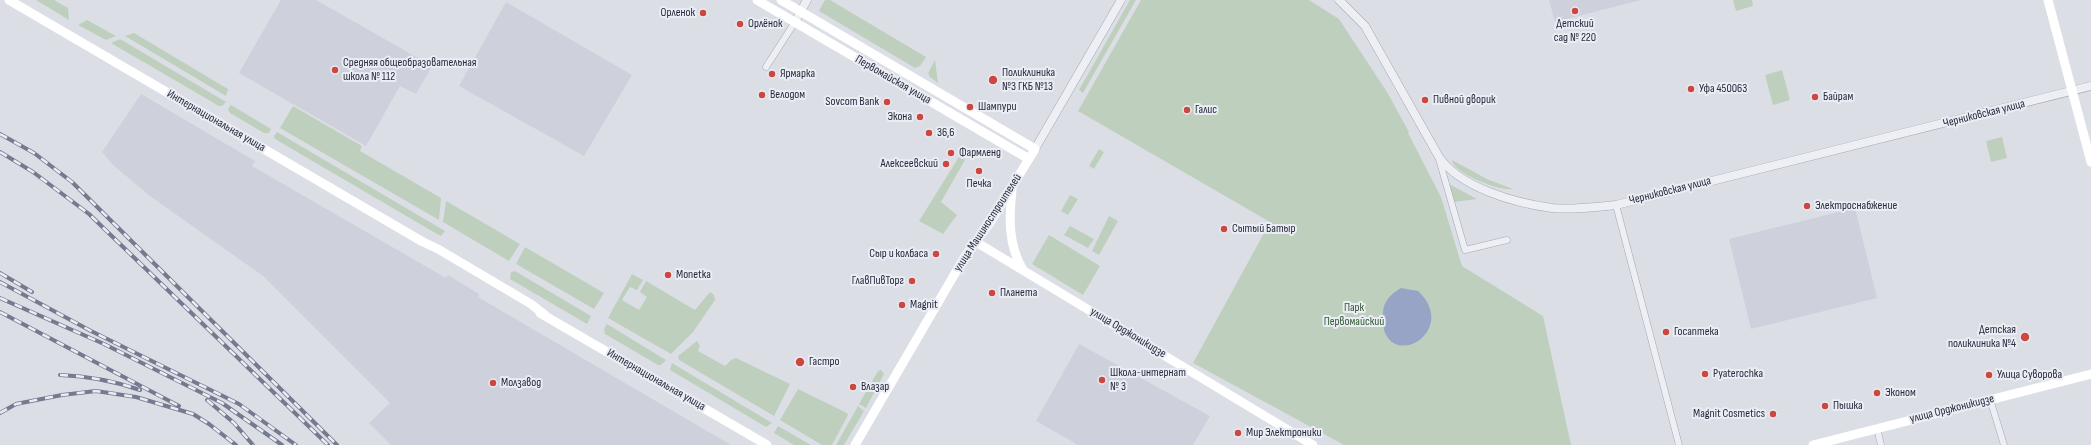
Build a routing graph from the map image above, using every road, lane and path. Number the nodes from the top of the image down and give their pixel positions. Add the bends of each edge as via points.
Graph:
1 (9, 0) edge
2 (757, 0) edge
3 (781, 0) edge
4 (807, 0) edge
5 (1121, 0) edge
6 (1339, 0) edge
7 (2048, 0) edge
8 (801, 12) junction
9 (795, 22) junction
10 (766, 67) dead end
11 (2091, 86) edge
12 (2072, 92) junction
13 (1035, 149) junction
14 (1438, 157) junction
15 (1029, 159) junction
16 (2091, 162) edge
17 (1012, 187) junction
18 (1616, 205) junction
19 (1507, 240) dead end
20 (976, 242) junction
21 (1024, 271) junction
22 (2091, 374) edge
23 (1990, 399) junction
24 (1877, 428) junction
25 (767, 445) edge
26 (855, 445) edge
27 (1313, 445) edge
28 (1679, 445) edge
29 (1813, 445) edge
30 (1881, 445) edge
31 (2004, 445) edge

1 - 25 main road, Интернациональная улица
2 - 9 main road, Первомайская улица
3 - 8 main road, Первомайская улица
4 - 8 street
5 - 13 street, улица Машиностроителей
6 - 14 street, Черниковская улица via 1365,26
7 - 12 main road
8 - 9 street
8 - 13 main road, Первомайская улица
9 - 10 street
9 - 15 main road, Первомайская улица
11 - 12 street, Черниковская улица
12 - 16 main road
12 - 18 street, Черниковская улица
13 - 15 main road, улица Машиностроителей
14 - 18 street, Черниковская улица via 1446,168 1465,181 1527,204 1553,208
14 - 19 street via 1465,250
15 - 17 main road, улица Машиностроителей
17 - 20 main road, улица Машиностроителей
17 - 21 main road via 1010,233 1016,258
18 - 28 street
20 - 21 main road, улица Орджоникидзе
20 - 26 main road, улица Машиностроителей via 964,258
21 - 27 main road, улица Орджоникидзе
22 - 23 main road, улица Орджоникидзе
23 - 24 main road, улица Орджоникидзе
23 - 31 street
24 - 29 main road, улица Орджоникидзе
24 - 30 street

